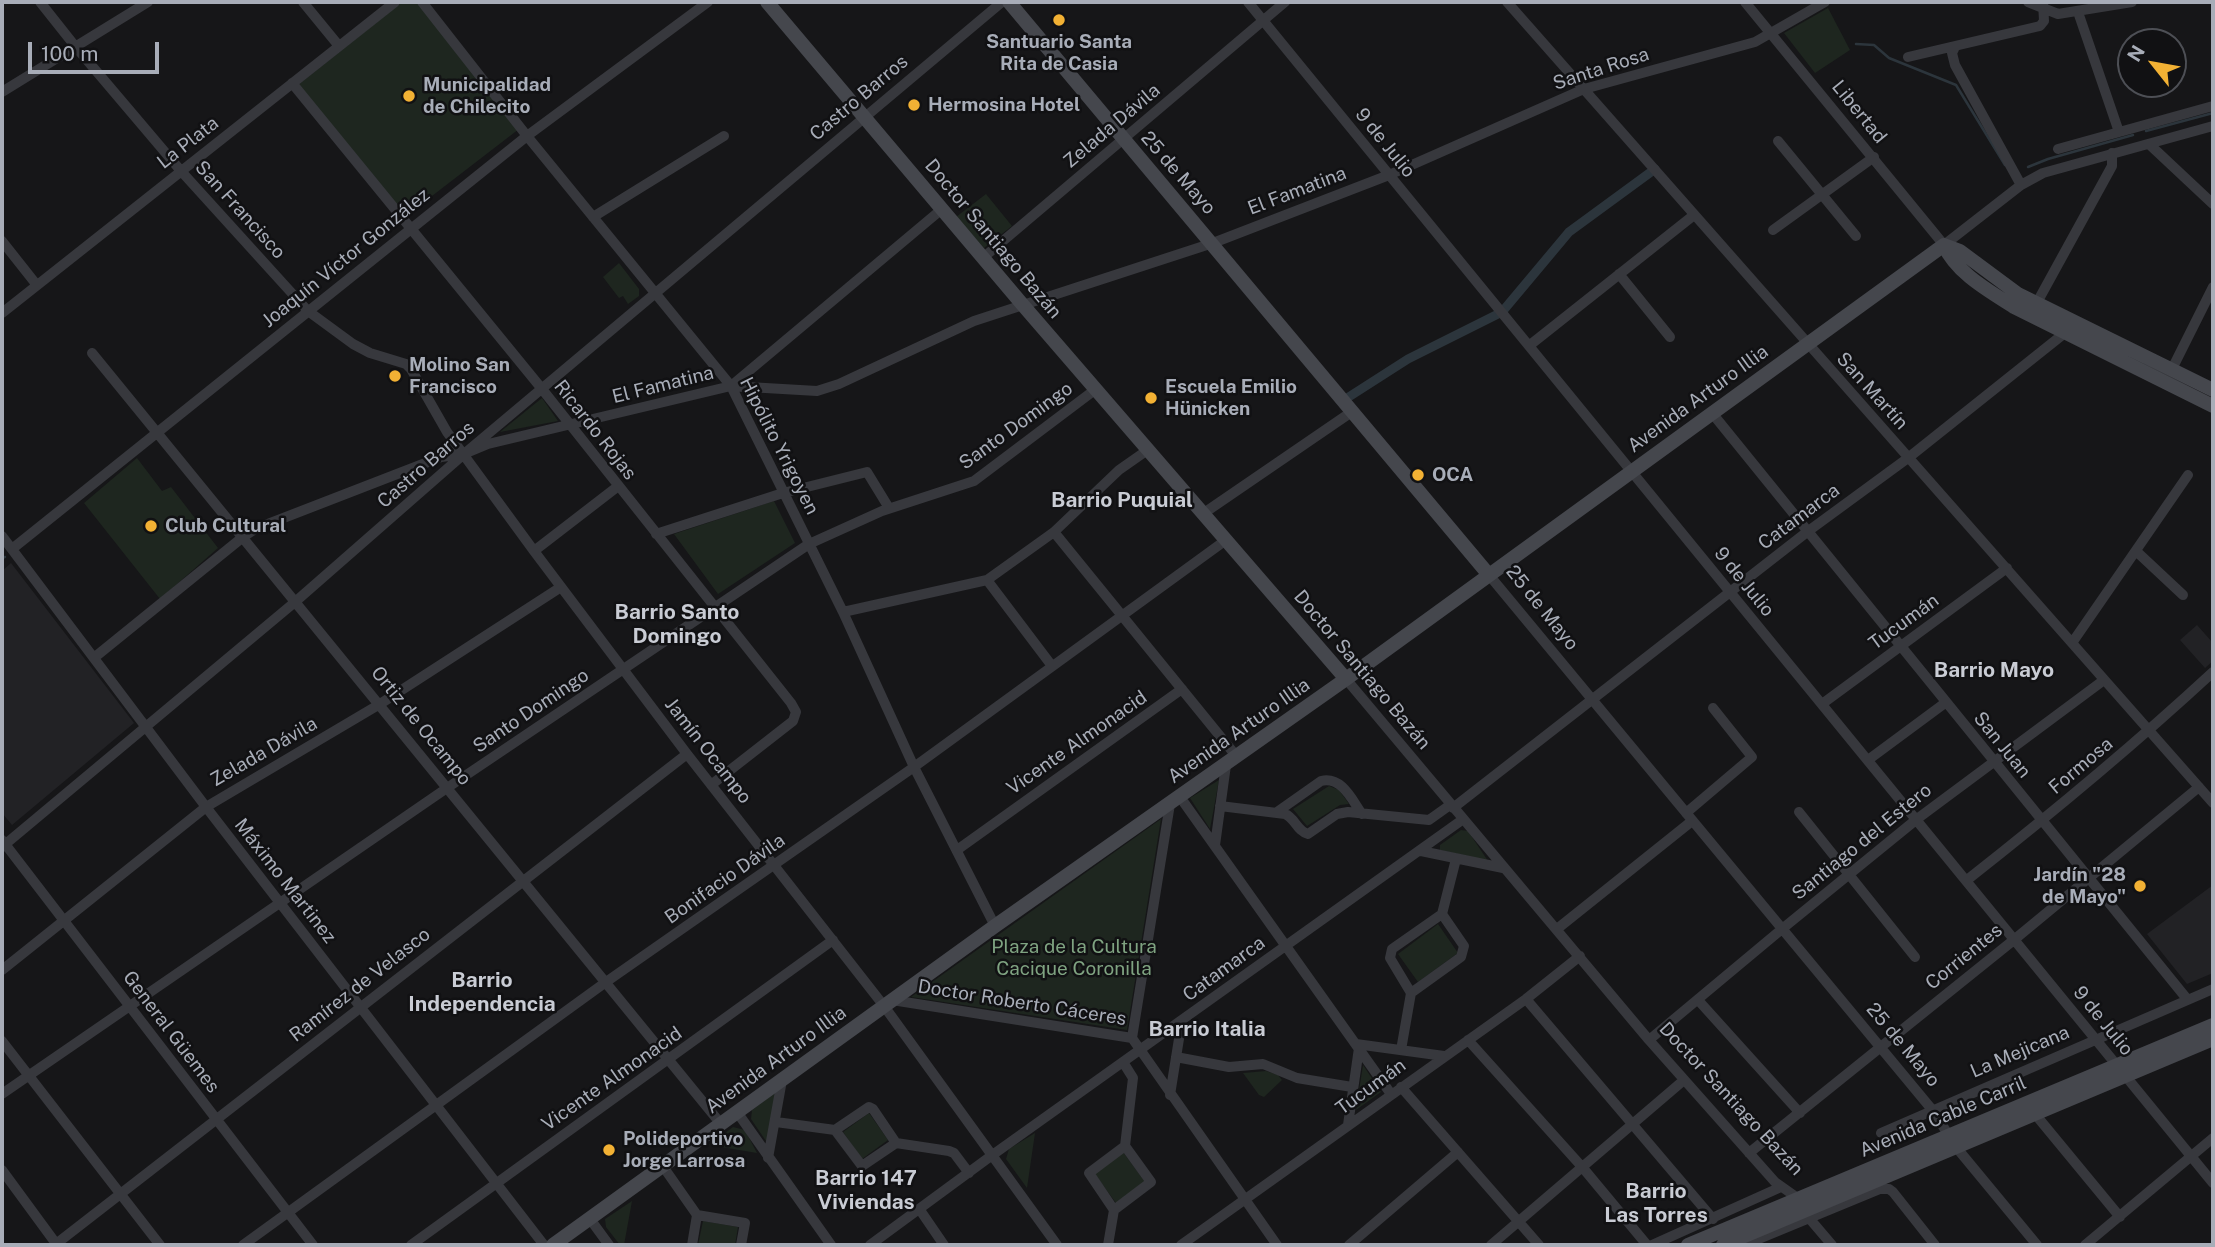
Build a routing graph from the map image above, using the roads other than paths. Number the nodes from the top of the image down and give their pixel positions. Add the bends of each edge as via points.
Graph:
1 (40, 2) edge
2 (148, 2) edge
3 (303, 2) edge
4 (395, 2) edge
5 (422, 2) edge
6 (708, 2) edge
7 (767, 2) edge
8 (1002, 2) edge
9 (1009, 2) edge
10 (1248, 2) edge
11 (1285, 2) edge
12 (1507, 2) edge
13 (1745, 2) edge
14 (1825, 2) edge
15 (2028, 2) edge
16 (2132, 2) edge
17 (2044, 6) edge
18 (2078, 12) junction
19 (1263, 21) junction
20 (1771, 32) junction
21 (75, 46) junction
22 (339, 46) junction
23 (1955, 47) junction
24 (1908, 57) dead end
25 (292, 83) junction
26 (1584, 89) junction
27 (2, 92) edge
28 (2213, 106) edge
29 (863, 117) junction
30 (2213, 126) edge
31 (2136, 128) junction
32 (2119, 132) junction
33 (527, 136) junction
34 (724, 136) dead end
35 (1124, 139) junction
36 (1778, 141) dead end
37 (2145, 144) junction
38 (2057, 149) dead end
39 (2112, 153) junction
40 (1874, 157) junction
41 (181, 171) junction
42 (1389, 175) junction
43 (2021, 185) junction
44 (1822, 194) junction
45 (2213, 204) edge
46 (942, 209) junction
47 (1694, 215) junction
48 (593, 217) junction
49 (410, 229) junction
50 (1773, 230) dead end
51 (1856, 236) dead end
52 (2, 242) edge
53 (1213, 243) junction
54 (1944, 245) junction
55 (984, 257) junction
56 (1619, 274) junction
57 (36, 285) junction
58 (2213, 287) edge
59 (655, 295) junction
60 (1022, 304) junction
61 (2033, 309) junction
62 (308, 311) junction
63 (2, 313) edge
64 (2066, 332) junction
65 (1670, 337) dead end
66 (1807, 344) junction
67 (1530, 345) junction
68 (92, 353) dead end
69 (2172, 369) junction
70 (731, 386) junction
71 (542, 389) junction
72 (1096, 390) junction
73 (2213, 390) edge
74 (2213, 406) edge
75 (1353, 411) junction
76 (1712, 413) junction
77 (570, 425) junction
78 (157, 432) junction
79 (1149, 450) junction
80 (464, 454) junction
81 (1908, 458) junction
82 (1632, 470) junction
83 (2188, 475) dead end
84 (617, 487) junction
85 (783, 493) junction
86 (889, 508) junction
87 (1205, 513) junction
88 (1807, 531) junction
89 (1054, 532) junction
90 (656, 534) junction
91 (2, 536) edge
92 (243, 537) junction
93 (1226, 540) junction
94 (809, 544) junction
95 (12, 549) junction
96 (534, 551) junction
97 (2136, 551) junction
98 (2007, 568) junction
99 (1489, 575) junction
100 (987, 580) junction
101 (561, 587) junction
102 (1729, 592) junction
103 (2183, 594) dead end
104 (295, 602) junction
105 (715, 607) junction
106 (843, 612) junction
107 (1123, 617) junction
108 (2072, 643) junction
109 (1900, 647) junction
110 (95, 657) junction
111 (1052, 666) junction
112 (625, 669) junction
113 (2213, 672) edge
114 (1346, 679) junction
115 (2104, 680) junction
116 (1182, 690) junction
117 (1592, 700) junction
118 (1945, 703) junction
119 (380, 704) junction
120 (1822, 704) junction
121 (1713, 708) dead end
122 (147, 725) junction
123 (2149, 731) junction
124 (687, 754) junction
125 (1868, 760) junction
126 (1232, 761) junction
127 (1993, 761) junction
128 (914, 767) junction
129 (711, 785) junction
130 (2199, 787) junction
131 (447, 788) junction
132 (1175, 800) junction
133 (2213, 803) edge
134 (1220, 806) junction
135 (206, 807) junction
136 (1452, 807) junction
137 (1277, 812) junction
138 (1799, 812) dead end
139 (1362, 814) junction
140 (1689, 817) junction
141 (1917, 819) junction
142 (1462, 820) junction
143 (2041, 822) junction
144 (3, 844) edge
145 (1215, 845) junction
146 (957, 850) junction
147 (1421, 851) junction
148 (1457, 859) junction
149 (776, 865) junction
150 (1503, 868) junction
151 (1849, 874) junction
152 (2088, 877) junction
153 (523, 880) junction
154 (1966, 880) junction
155 (280, 903) junction
156 (1441, 914) junction
157 (63, 920) junction
158 (995, 926) junction
159 (1557, 929) junction
160 (1782, 929) junction
161 (2015, 939) junction
162 (833, 940) junction
163 (1286, 946) junction
164 (1580, 956) junction
165 (1916, 957) dead end
166 (2, 970) edge
167 (606, 982) junction
168 (2213, 989) edge
169 (1411, 993) junction
170 (1526, 999) junction
171 (2187, 999) junction
172 (1698, 1000) junction
173 (888, 1003) junction
174 (130, 1006) junction
175 (361, 1007) junction
176 (1182, 1020) junction
177 (2213, 1025) edge
178 (1132, 1038) junction
179 (1468, 1040) junction
180 (1649, 1040) junction
181 (2095, 1040) junction
182 (2213, 1040) edge
183 (2, 1041) edge
184 (1357, 1046) junction
185 (1880, 1046) junction
186 (1140, 1050) junction
187 (1401, 1050) junction
188 (1444, 1056) junction
189 (1176, 1057) junction
190 (668, 1062) junction
191 (1123, 1062) junction
192 (2120, 1071) junction
193 (29, 1075) junction
194 (782, 1080) junction
195 (1684, 1080) junction
196 (1352, 1087) junction
197 (1401, 1087) junction
198 (2, 1094) edge
199 (1170, 1094) junction
200 (1391, 1094) junction
201 (437, 1105) junction
202 (1932, 1110) junction
203 (737, 1112) junction
204 (1800, 1113) junction
205 (2035, 1114) junction
206 (215, 1119) junction
207 (776, 1122) junction
208 (720, 1124) junction
209 (1348, 1125) junction
210 (1632, 1125) junction
211 (835, 1130) junction
212 (1881, 1133) dead end
213 (2213, 1138) edge
214 (1952, 1142) junction
215 (896, 1143) junction
216 (1125, 1146) junction
217 (1458, 1152) junction
218 (1749, 1153) junction
219 (991, 1156) junction
220 (2190, 1157) junction
221 (768, 1158) junction
222 (662, 1165) junction
223 (1583, 1168) junction
224 (2, 1170) edge
225 (969, 1173) junction
226 (496, 1183) junction
227 (2213, 1183) edge
228 (1782, 1187) junction
229 (120, 1194) junction
230 (1244, 1200) junction
231 (1802, 1206) junction
232 (920, 1210) junction
233 (1114, 1210) junction
234 (288, 1214) junction
235 (697, 1215) junction
236 (2120, 1217) junction
237 (590, 1219) junction
238 (1713, 1219) junction
239 (1519, 1221) junction
240 (57, 1245) edge
241 (160, 1245) edge
242 (243, 1245) edge
243 (313, 1245) edge
244 (411, 1245) edge
245 (544, 1245) edge
246 (553, 1245) edge
247 (609, 1245) edge
248 (692, 1245) edge
249 (741, 1245) edge
250 (831, 1245) edge
251 (870, 1245) edge
252 (944, 1245) edge
253 (1057, 1245) edge
254 (1108, 1245) edge
255 (1181, 1245) edge
256 (1277, 1245) edge
257 (1349, 1245) edge
258 (1491, 1245) edge
259 (1539, 1245) edge
260 (1650, 1245) edge
261 (1688, 1245) edge
262 (1723, 1245) edge
263 (1744, 1245) edge
264 (1832, 1245) edge
265 (1936, 1245) edge
266 (2036, 1245) edge
267 (2085, 1245) edge

1 - 21 street, San Francisco
2 - 21 street
3 - 22 street
4 - 22 street, La Plata
5 - 33 street, Hipólito Yrigoyen
6 - 33 street, Joaquín Víctor González
7 - 29 main road, Doctor Santiago Bazán
8 - 29 street, Castro Barros
9 - 35 main road, 25 de Mayo
10 - 19 street, 9 de Julio
11 - 19 street, Zelada Dávila
12 - 26 street, San Martín
13 - 20 street, Libertad
14 - 20 street, Santa Rosa
15 - 17 street
16 - 18 street
17 - 18 street via 2057,14
17 - 23 street via 2040,26
18 - 32 street
19 - 35 street, Zelada Dávila
19 - 42 street, 9 de Julio
20 - 26 street, Santa Rosa via 1749,44
20 - 40 street, Libertad
21 - 27 street
21 - 41 street, San Francisco
22 - 25 street, La Plata
23 - 24 street
23 - 43 street via 1955,65
25 - 41 street, La Plata
25 - 49 street, Ricardo Rojas
26 - 42 street, Santa Rosa
26 - 47 street, San Martín
28 - 31 street
29 - 46 main road, Doctor Santiago Bazán
29 - 59 street, Castro Barros
30 - 37 street
31 - 32 street
31 - 37 street
32 - 38 street
33 - 48 street, Hipólito Yrigoyen
33 - 49 street, Joaquín Víctor González
34 - 48 street
35 - 53 main road, 25 de Mayo
35 - 55 street, Zelada Dávila
36 - 44 street
37 - 39 street
37 - 45 street
39 - 43 street via 2043,173
39 - 61 street via 2112,166
40 - 44 street
40 - 54 street, Libertad
41 - 57 street, La Plata
41 - 62 street, San Francisco
42 - 53 street, El Famatina
42 - 67 street, 9 de Julio
43 - 54 street
44 - 50 street
44 - 51 street
46 - 55 main road, Doctor Santiago Bazán
46 - 70 street
47 - 56 street
47 - 66 street, San Martín
48 - 59 street, Hipólito Yrigoyen
49 - 62 street, Joaquín Víctor González
49 - 71 street, Ricardo Rojas
52 - 57 street
53 - 60 street, El Famatina
53 - 75 main road, 25 de Mayo
54 - 61 main road via 1950,258 1992,293
54 - 66 main road, Avenida Arturo Illia
55 - 60 main road, Doctor Santiago Bazán
56 - 65 street
56 - 67 street
57 - 63 street, La Plata
58 - 69 street
59 - 70 street, Hipólito Yrigoyen
59 - 71 street, Castro Barros
60 - 70 street, El Famatina via 828,387
60 - 72 main road, Doctor Santiago Bazán
61 - 64 main road
61 - 69 main road
62 - 78 street, Joaquín Víctor González
62 - 80 street, Jamín Ocampo via 352,344 406,363
64 - 74 main road
64 - 81 street, Catamarca
66 - 76 main road, Avenida Arturo Illia
66 - 81 street, San Martín
67 - 82 street, 9 de Julio
68 - 78 street, Ortiz de Ocampo
69 - 73 main road
70 - 77 street, El Famatina
70 - 85 street, Hipólito Yrigoyen
71 - 77 street, Ricardo Rojas
71 - 80 street, Castro Barros
72 - 79 main road, Doctor Santiago Bazán
72 - 86 street, Santo Domingo via 974,481
75 - 87 street
75 - 99 main road, 25 de Mayo
76 - 82 main road, Avenida Arturo Illia
76 - 88 street, San Juan
77 - 80 street, El Famatina
77 - 84 street, Ricardo Rojas
78 - 92 street, Ortiz de Ocampo
78 - 95 street, Joaquín Víctor González
79 - 87 main road, Doctor Santiago Bazán
79 - 89 street via 1119,470
80 - 92 street, El Famatina via 441,457
80 - 96 street, Jamín Ocampo
80 - 104 street, Castro Barros
81 - 88 street, Catamarca
81 - 98 street, San Martín
82 - 99 main road, Avenida Arturo Illia
82 - 102 street, 9 de Julio
83 - 97 street
84 - 90 street, Ricardo Rojas
84 - 96 street
85 - 86 street via 867,472
85 - 90 street
85 - 94 street, Hipólito Yrigoyen
86 - 94 street, Santo Domingo
87 - 93 main road, Doctor Santiago Bazán
88 - 102 street, Catamarca
88 - 109 street, San Juan
89 - 100 street
89 - 107 street
90 - 105 street, Ricardo Rojas
91 - 95 street, Máximo Martinez
92 - 104 street, Ortiz de Ocampo
92 - 110 street, El Famatina
93 - 107 street, Bonifacio Dávila
93 - 114 main road, Doctor Santiago Bazán
94 - 105 street, Santo Domingo
94 - 106 street, Hipólito Yrigoyen
95 - 110 street, Máximo Martinez
96 - 101 street, Jamín Ocampo
97 - 103 street
97 - 108 street
98 - 108 street, San Martín
98 - 109 street, Tucumán
99 - 114 main road, Avenida Arturo Illia
99 - 117 street, 25 de Mayo
100 - 106 street
100 - 111 street
101 - 112 street, Jamín Ocampo
101 - 119 street, Zelada Dávila
102 - 117 street, Catamarca
102 - 120 street, 9 de Julio
104 - 119 street, Ortiz de Ocampo
104 - 122 street, Castro Barros
105 - 112 street, Santo Domingo
105 - 129 street, Ricardo Rojas via 796,712 776,736
106 - 128 street, Hipólito Yrigoyen
107 - 111 street, Bonifacio Dávila
107 - 116 street
108 - 115 street, San Martín
109 - 118 street, San Juan
109 - 120 street, Tucumán
110 - 122 street, Máximo Martinez
111 - 128 street, Bonifacio Dávila
112 - 124 street, Jamín Ocampo
112 - 131 street, Santo Domingo
113 - 123 street, Formosa
114 - 126 main road, Avenida Arturo Illia
114 - 136 street, Doctor Santiago Bazán
115 - 123 street, San Martín
115 - 127 street, Santiago del Estero
116 - 126 street
116 - 146 street, Vicente Almonacid
117 - 136 street, Catamarca
117 - 140 street, 25 de Mayo
118 - 125 street
118 - 127 street, San Juan
119 - 131 street, Ortiz de Ocampo
119 - 135 street, Zelada Dávila
120 - 125 street, 9 de Julio
121 - 140 street via 1752,757
122 - 135 street, Máximo Martinez
122 - 144 street, Castro Barros
123 - 130 street, San Martín
123 - 143 street, Formosa
124 - 129 street, Jamín Ocampo
124 - 153 street, Ramírez de Velasco
125 - 141 street, 9 de Julio
126 - 132 main road, Avenida Arturo Illia
126 - 134 street
127 - 141 street, Santiago del Estero
127 - 143 street, San Juan
128 - 146 street, Hipólito Yrigoyen
128 - 149 street, Bonifacio Dávila
129 - 149 street, Jamín Ocampo
130 - 133 street, San Martín
130 - 152 street, Corrientes
131 - 153 street, Ortiz de Ocampo
131 - 155 street, Santo Domingo
132 - 145 street
132 - 158 main road, Avenida Arturo Illia
132 - 178 street
134 - 137 street
134 - 145 street
135 - 155 street, Máximo Martinez
135 - 157 street, Zelada Dávila
136 - 139 street, Catamarca via 1429,820
136 - 142 street, Doctor Santiago Bazán
137 - 139 street, Catamarca via 1288,815 1308,834 1338,814
137 - 139 street via 1327,780 1342,786
138 - 151 street
140 - 159 street
140 - 160 street, 25 de Mayo
141 - 151 street, Santiago del Estero
141 - 154 street, 9 de Julio
142 - 147 street, Catamarca
142 - 150 street, Doctor Santiago Bazán
143 - 152 street, San Juan
143 - 154 street, Formosa
144 - 157 street, General Güemes
145 - 163 street
146 - 158 street, Hipólito Yrigoyen
147 - 148 street
147 - 163 street, Catamarca
148 - 150 street
148 - 156 street
149 - 162 street, Jamín Ocampo
149 - 167 street, Bonifacio Dávila
150 - 159 street, Doctor Santiago Bazán
151 - 160 street, Santiago del Estero
151 - 165 street
152 - 161 street, Corrientes
152 - 171 street, San Juan
153 - 167 street, Ortiz de Ocampo
153 - 175 street, Ramírez de Velasco
154 - 161 street, 9 de Julio
155 - 174 street, Santo Domingo
155 - 175 street, Máximo Martinez
156 - 169 street via 1392,949 1390,958
156 - 169 street via 1464,950 1461,957
157 - 166 street, Zelada Dávila
157 - 174 street, General Güemes
158 - 173 main road, Avenida Arturo Illia
159 - 164 street, Doctor Santiago Bazán
160 - 172 street, Santiago del Estero
160 - 185 street, 25 de Mayo
161 - 181 street, 9 de Julio
161 - 185 street, Corrientes
162 - 173 street, Jamín Ocampo
162 - 190 street, Vicente Almonacid
163 - 176 street, Catamarca
163 - 184 street
164 - 170 street, Tucumán
164 - 180 street, Doctor Santiago Bazán
167 - 190 street, Ortiz de Ocampo
167 - 201 street, Bonifacio Dávila
168 - 171 street, La Mejicana
169 - 187 street
170 - 179 street, Tucumán
170 - 210 street
171 - 181 street, La Mejicana
172 - 180 street, Santiago del Estero
172 - 204 street
173 - 178 street, Doctor Roberto Cáceres
173 - 194 main road, Avenida Arturo Illia
173 - 219 street, Jamín Ocampo
174 - 193 street, Santo Domingo
174 - 206 street, General Güemes
175 - 201 street, Máximo Martinez
175 - 206 street, Ramírez de Velasco
176 - 186 street, Catamarca
176 - 189 street
177 - 192 main road, Avenida Cable Carril
178 - 186 street, Doctor Roberto Cáceres
179 - 188 street, Tucumán
179 - 223 street
180 - 195 street, Doctor Santiago Bazán
181 - 192 street, 9 de Julio
181 - 202 street, La Mejicana
182 - 192 main road, Avenida Cable Carril
183 - 193 street
184 - 187 street
184 - 196 street
184 - 200 street
185 - 202 street, 25 de Mayo
185 - 204 street, Corrientes
186 - 191 street, Catamarca
186 - 199 street, Doctor Roberto Cáceres
187 - 188 street
188 - 197 street, Tucumán
189 - 196 street via 1229,1067 1263,1064 1297,1078
189 - 199 street
190 - 208 street, Ortiz de Ocampo
190 - 226 street, Vicente Almonacid
191 - 216 street via 1133,1078
191 - 219 street, Catamarca
192 - 205 main road, Avenida Cable Carril
192 - 214 main road, Avenida Cable Carril
192 - 220 street, 9 de Julio
193 - 198 street, Santo Domingo
193 - 229 street
194 - 203 main road, Avenida Arturo Illia
194 - 207 street
195 - 210 street
195 - 218 street, Doctor Santiago Bazán
196 - 209 street
197 - 200 street, Tucumán
197 - 217 street
199 - 230 street, Doctor Roberto Cáceres
200 - 209 street, Tucumán
201 - 226 street, Máximo Martinez
201 - 234 street, Bonifacio Dávila
202 - 212 street, La Mejicana
202 - 214 street, 25 de Mayo
203 - 208 main road, Avenida Arturo Illia
203 - 221 street
204 - 218 street, Corrientes
205 - 214 main road, Avenida Cable Carril
205 - 236 street
206 - 229 street, Ramírez de Velasco
206 - 234 street, General Güemes
207 - 211 street
207 - 221 street
208 - 222 main road, Avenida Arturo Illia
209 - 230 street, Tucumán
210 - 223 street
210 - 238 street
211 - 215 street via 862,1166
211 - 215 street via 869,1107
213 - 220 street
214 - 231 main road, Avenida Cable Carril
214 - 266 street, 25 de Mayo
215 - 225 street via 949,1151
216 - 233 street via 1150,1182
216 - 233 street via 1089,1173
217 - 239 street
217 - 257 street
218 - 228 street, Doctor Santiago Bazán
219 - 225 street, Catamarca
219 - 253 street, Jamín Ocampo
220 - 227 street, 9 de Julio
220 - 236 street
221 - 250 street
222 - 235 street
222 - 237 main road, Avenida Arturo Illia
223 - 239 street
223 - 260 street
224 - 240 street
225 - 232 street, Catamarca
226 - 244 street, Vicente Almonacid
226 - 245 street, Máximo Martinez
228 - 231 street, Doctor Santiago Bazán
228 - 238 street
229 - 240 street, Ramírez de Velasco
229 - 241 street
230 - 255 street, Tucumán
230 - 256 street, Doctor Roberto Cáceres
231 - 261 main road, Avenida Cable Carril
231 - 262 main road, Avenida Cable Carril
231 - 263 street
231 - 264 street, Doctor Santiago Bazán
231 - 265 street via 1889,1189
232 - 251 street, Catamarca
232 - 252 street
233 - 254 street
234 - 242 street, Bonifacio Dávila
234 - 243 street, General Güemes
235 - 248 street
235 - 249 street via 745,1223
236 - 267 street
237 - 246 main road, Avenida Arturo Illia
237 - 247 street
238 - 260 street
239 - 258 street
239 - 259 street

